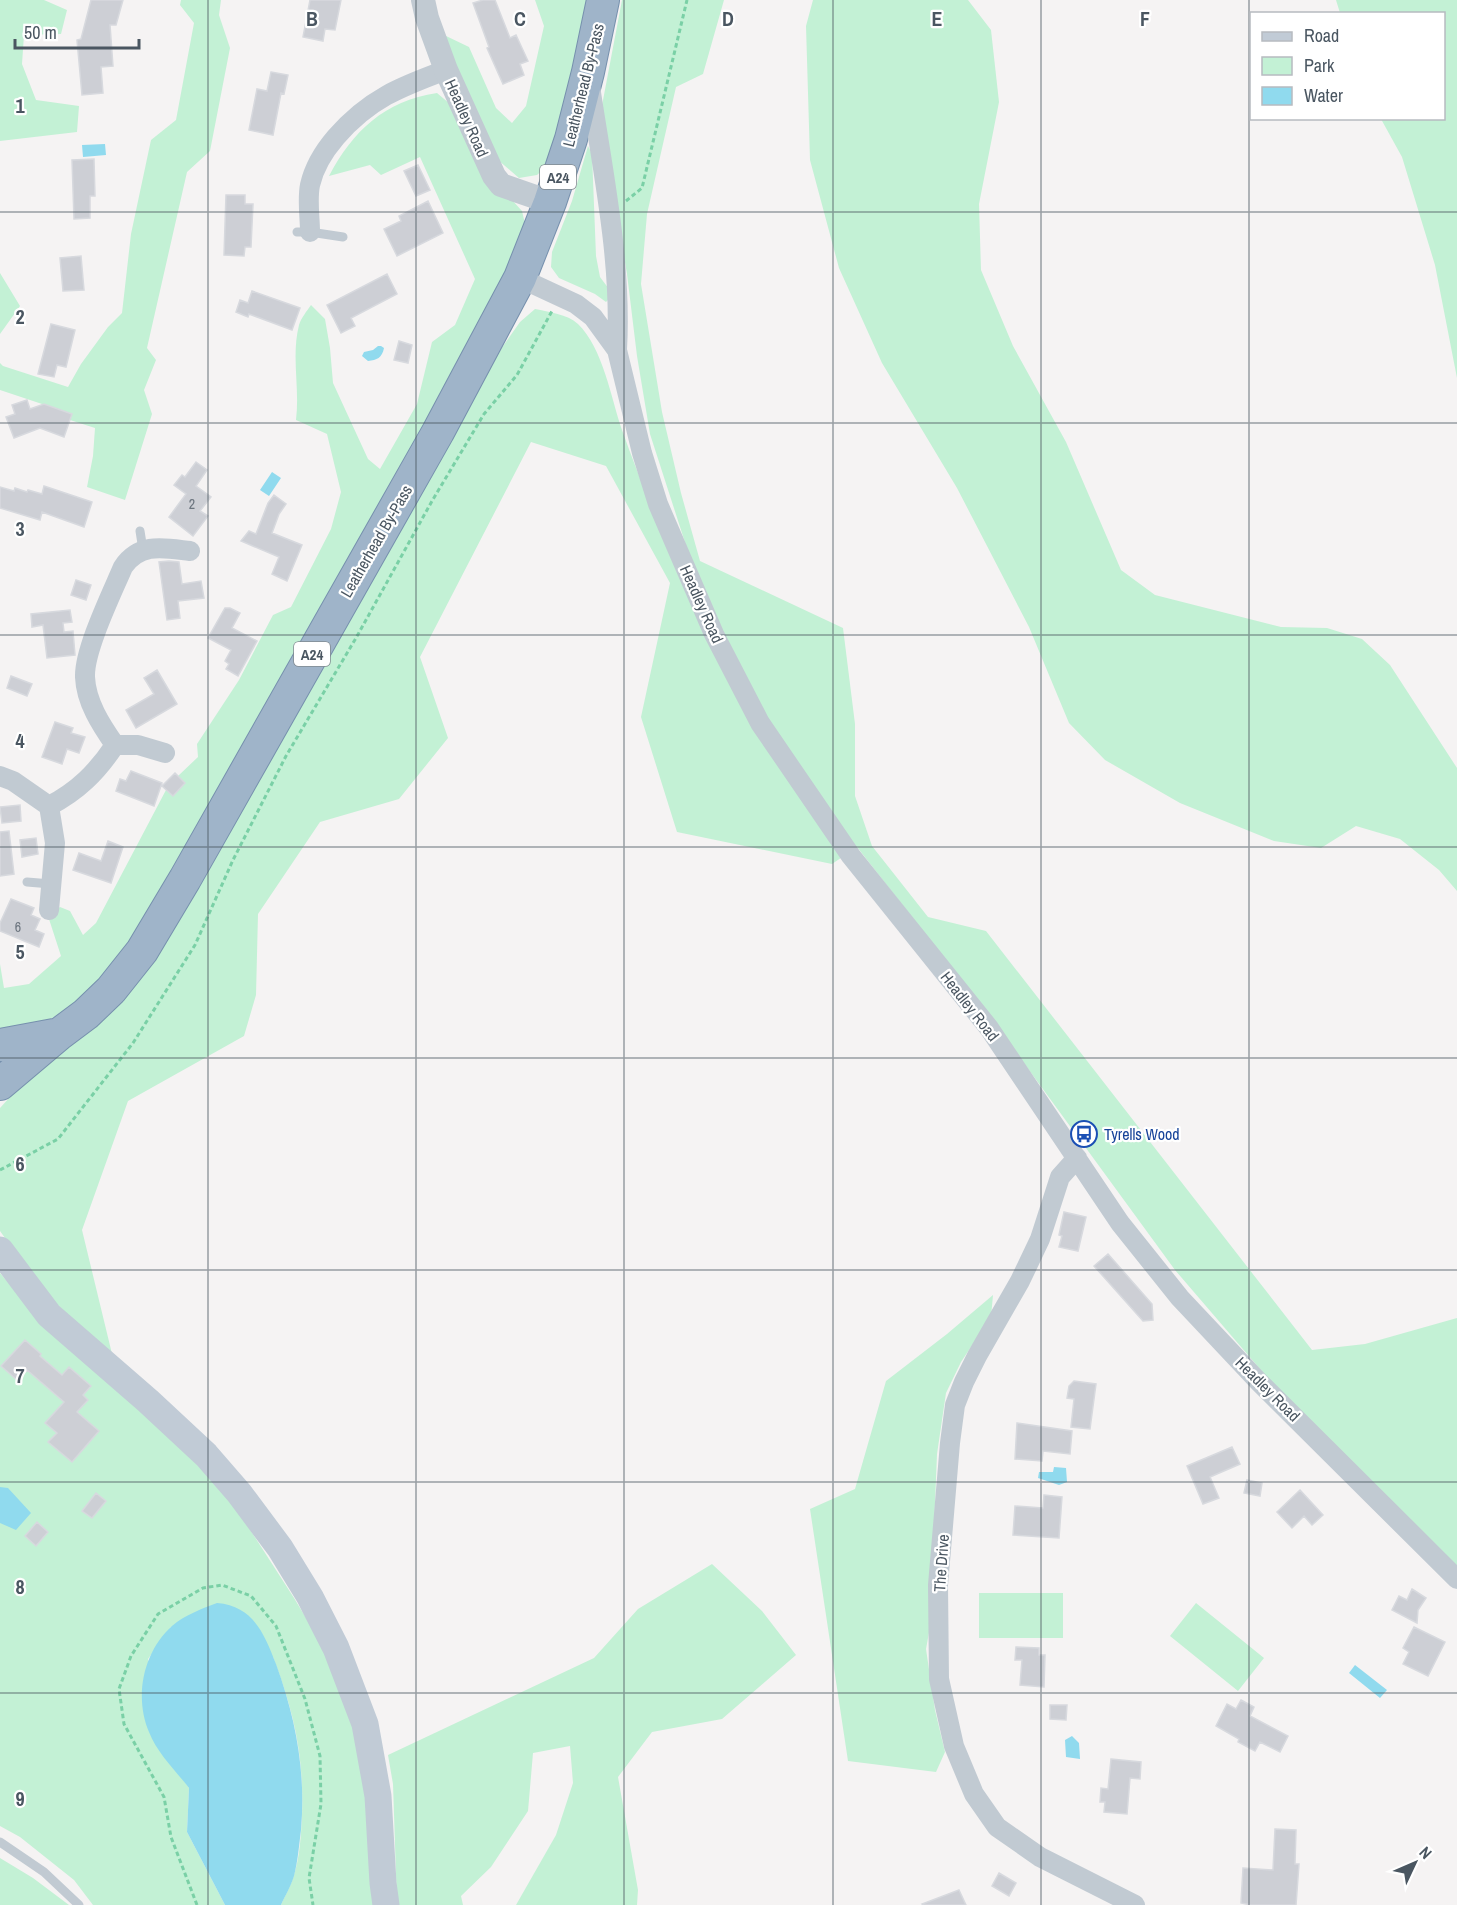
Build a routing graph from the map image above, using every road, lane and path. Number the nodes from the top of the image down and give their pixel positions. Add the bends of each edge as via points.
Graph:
1 (423, 0) edge
2 (603, 0) edge
3 (687, 0) edge
4 (446, 70) junction
5 (588, 72) junction
6 (550, 202) junction
7 (610, 214) junction
8 (303, 232) joint
9 (344, 237) dead end
10 (520, 278) junction
11 (561, 296) junction
12 (617, 350) junction
13 (190, 551) dead end
14 (115, 745) junction
15 (165, 753) dead end
16 (0, 776) edge
17 (49, 806) junction
18 (27, 882) dead end
19 (51, 884) junction
20 (49, 910) dead end
21 (58, 1035) junction
22 (0, 1045) edge
23 (0, 1084) edge
24 (1077, 1158) junction
25 (0, 1170) edge
26 (0, 1250) edge
27 (1457, 1579) edge
28 (0, 1842) edge
29 (79, 1905) edge
30 (197, 1905) edge
31 (313, 1905) edge
32 (386, 1905) edge
33 (1135, 1905) edge

1 - 4 street, Headley Road
2 - 5 highway, Leatherhead By-Pass / A24
3 - 7 path via 642,188
4 - 6 street, Headley Road via 494,176 501,184
4 - 8 street via 380,98 351,120 314,170
5 - 6 highway, Leatherhead By-Pass / A24
5 - 7 street, Headley Road
6 - 10 highway, Leatherhead By-Pass / A24
7 - 12 street, Headley Road via 619,321
8 - 9 lane
10 - 11 street, Headley Road
10 - 21 highway, Leatherhead By-Pass / A24 via 438,432 142,951 111,990
11 - 12 street, Headley Road via 593,317
11 - 25 path via 517,375 484,414 432,501 286,756 195,945 133,1043 58,1138
12 - 24 street, Headley Road via 658,504 714,634 760,723 850,856 989,1028
13 - 14 street via 141,540 123,567 96,631 85,678 100,722
14 - 15 street via 138,745
14 - 17 street via 86,782
16 - 17 street
17 - 19 street via 55,843
18 - 19 lane
19 - 20 street
21 - 22 highway, Leatherhead By-Pass / A24
21 - 23 highway, Leatherhead By-Pass / A24
24 - 27 street, Headley Road via 1120,1223 1180,1298
24 - 33 street, The Drive via 1060,1177 1040,1239 977,1356 956,1405 938,1585 939,1678 954,1746 974,1794 997,1827 1040,1857
26 - 32 main road via 49,1315 206,1455 280,1548 310,1597 336,1648 365,1724 378,1796
28 - 29 lane via 44,1872
30 - 31 path via 171,1837 164,1797 124,1724 119,1689 131,1656 158,1614 204,1588 222,1585 251,1596 276,1626 305,1699 320,1756 321,1804 309,1878

